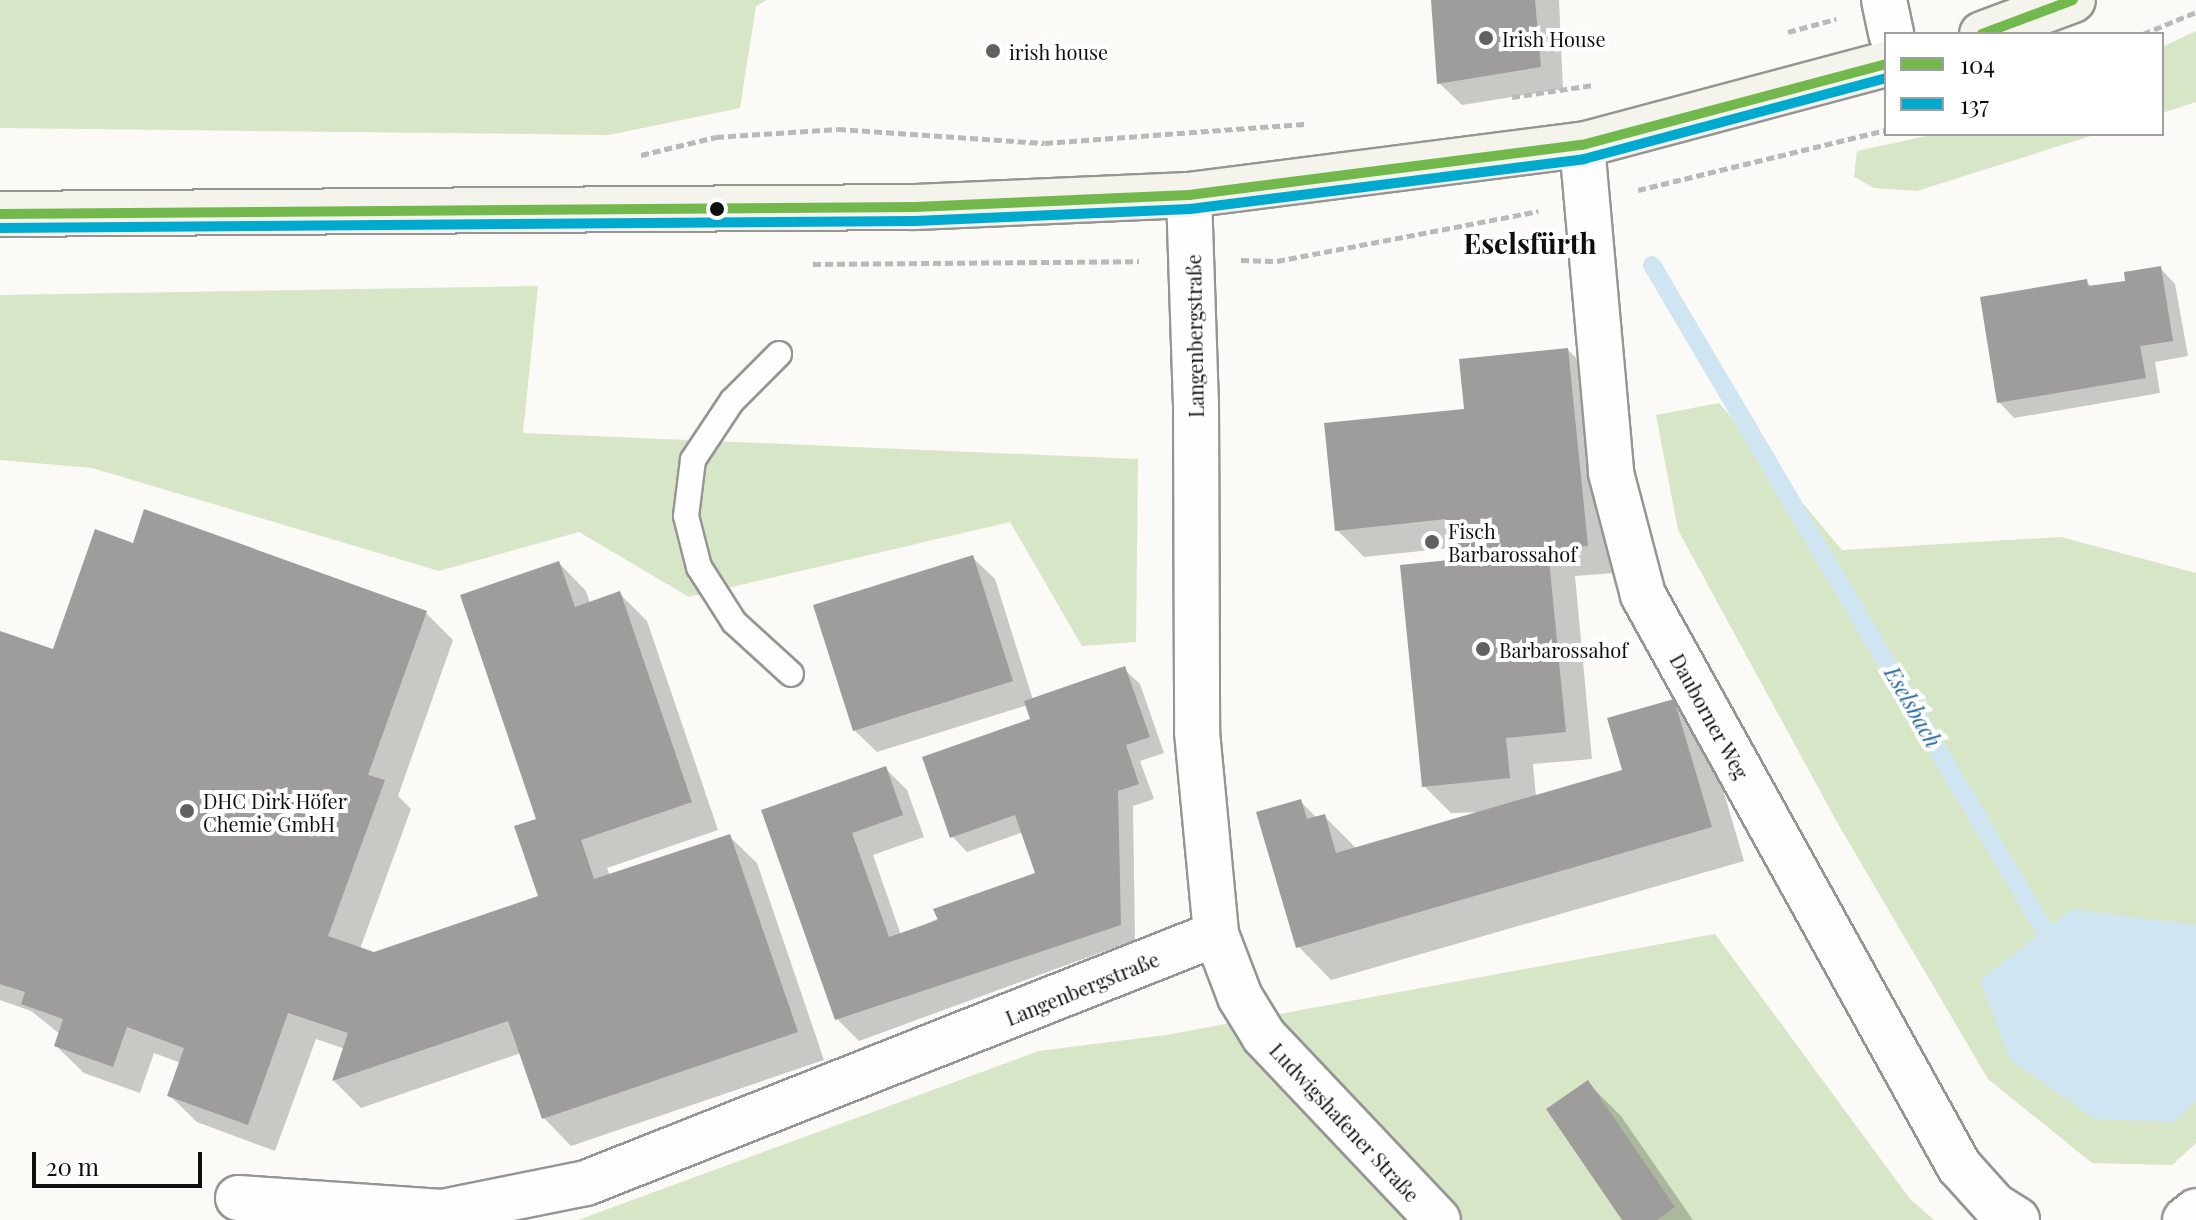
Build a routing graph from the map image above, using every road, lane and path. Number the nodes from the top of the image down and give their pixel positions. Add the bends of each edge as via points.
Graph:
1 (2073, 0) edge
2 (2196, 12) edge
3 (1886, 13) edge
4 (1987, 32) edge
5 (2148, 32) edge
6 (1780, 34) dead end
7 (1884, 65) edge
8 (1603, 83) dead end
9 (1497, 100) dead end
10 (1315, 123) dead end
11 (1582, 145) junction
12 (626, 156) dead end
13 (1189, 195) junction
14 (0, 214) edge
15 (779, 354) dead end
16 (791, 674) dead end
17 (1216, 934) junction
18 (238, 1198) dead end
19 (2196, 1211) edge
20 (1438, 1220) edge
21 (2017, 1220) edge
22 (2185, 1220) edge

1 - 4 main road
2 - 5 path
3 - 6 path
7 - 11 main road
8 - 9 path
10 - 12 path via 1045,143 838,129 716,137
11 - 13 main road
11 - 21 street, Dauborner Weg via 1611,473 1643,595 1959,1166 1995,1206
13 - 14 main road via 947,207
13 - 17 street, Langenbergstraße via 1196,387 1197,732
15 - 16 lane via 732,401 693,460 686,516 699,567 734,622
17 - 18 street, Langenbergstraße via 586,1183 442,1212
17 - 20 street, Ludwigshafener Straße via 1240,997 1264,1036
19 - 22 street

